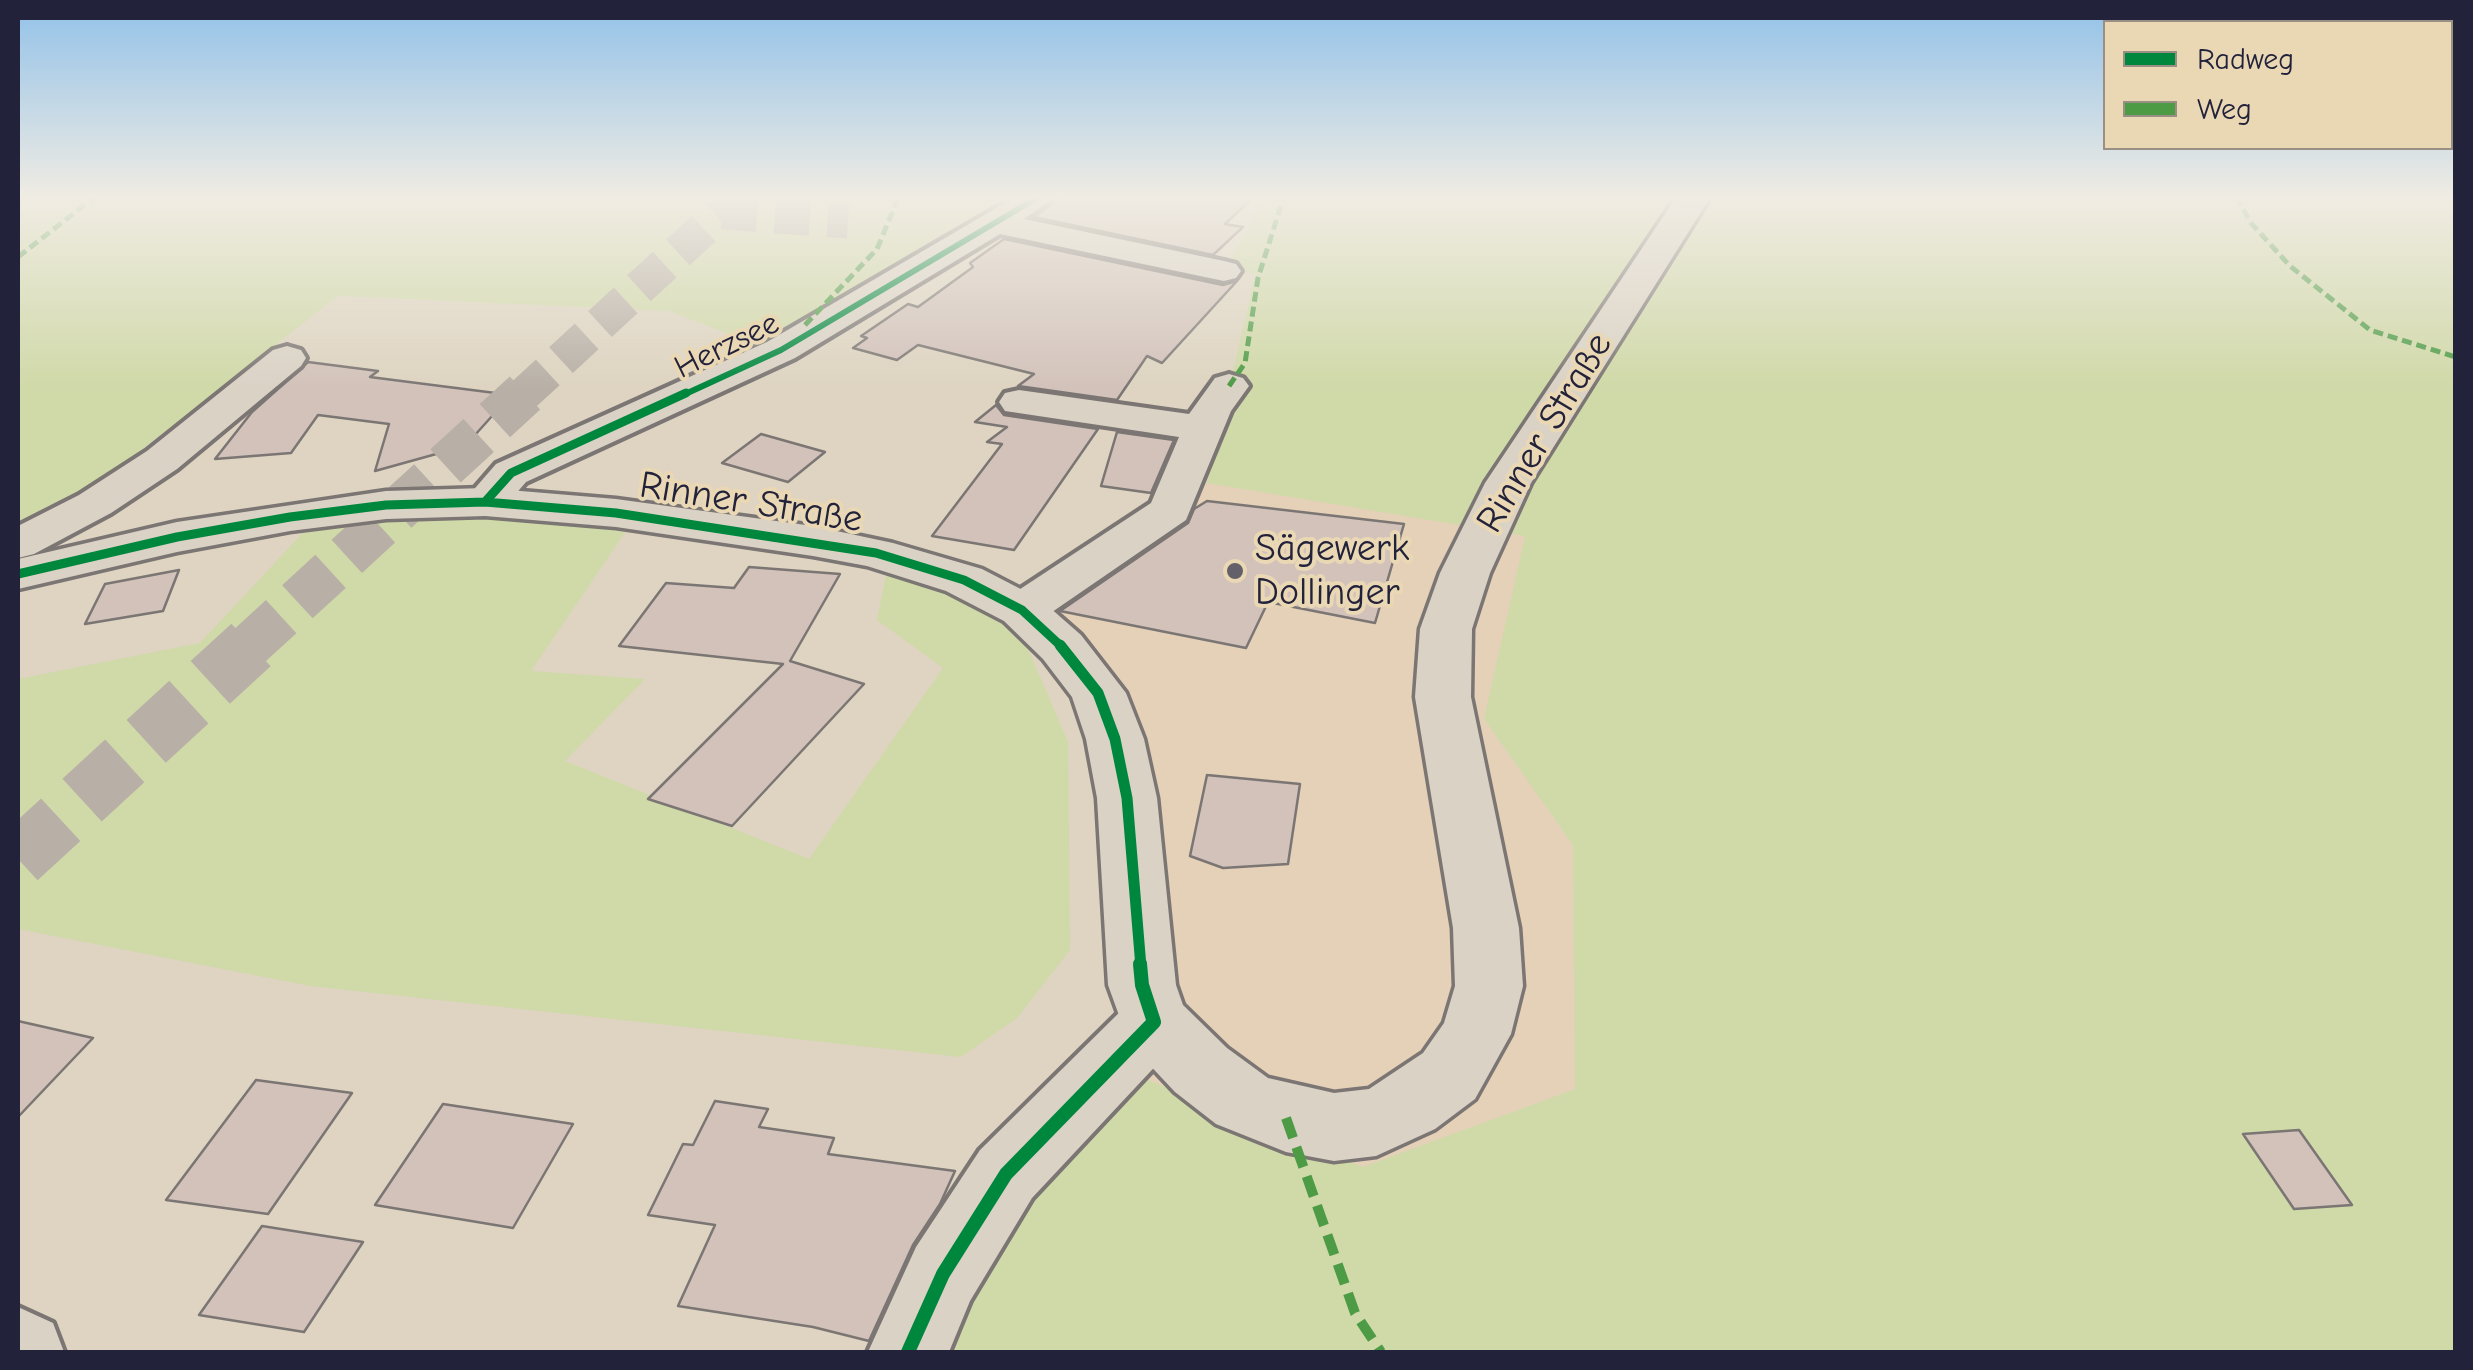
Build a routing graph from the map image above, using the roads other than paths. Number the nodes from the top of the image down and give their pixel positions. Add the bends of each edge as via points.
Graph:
1 (932, 260) edge
2 (1171, 260) edge
3 (1653, 260) edge
4 (1224, 271) dead end
5 (287, 358) dead end
6 (1229, 386) dead end
7 (1019, 402) dead end
8 (1203, 428) junction
9 (485, 502) junction
10 (18, 544) edge
11 (18, 574) edge
12 (1022, 610) junction
13 (1154, 1022) junction
14 (18, 1348) edge
15 (24, 1352) edge
16 (908, 1352) edge

1 - 9 street, Herzsee via 782,350 511,473
2 - 4 street
3 - 13 main road, Rinner Straße via 1508,483 1446,629 1443,697 1486,928 1489,986 1476,1034 1450,1076 1376,1122 1318,1124 1242,1100
5 - 10 street via 162,460
6 - 8 street
7 - 8 street
8 - 12 street via 1170,510
9 - 11 main road, Rinner Straße via 290,516
9 - 12 main road, Rinner Straße via 616,513 876,553 964,580
12 - 13 main road, Rinner Straße via 1098,694 1115,738 1127,798 1142,986
13 - 16 street via 1006,1174 943,1274
14 - 15 street

